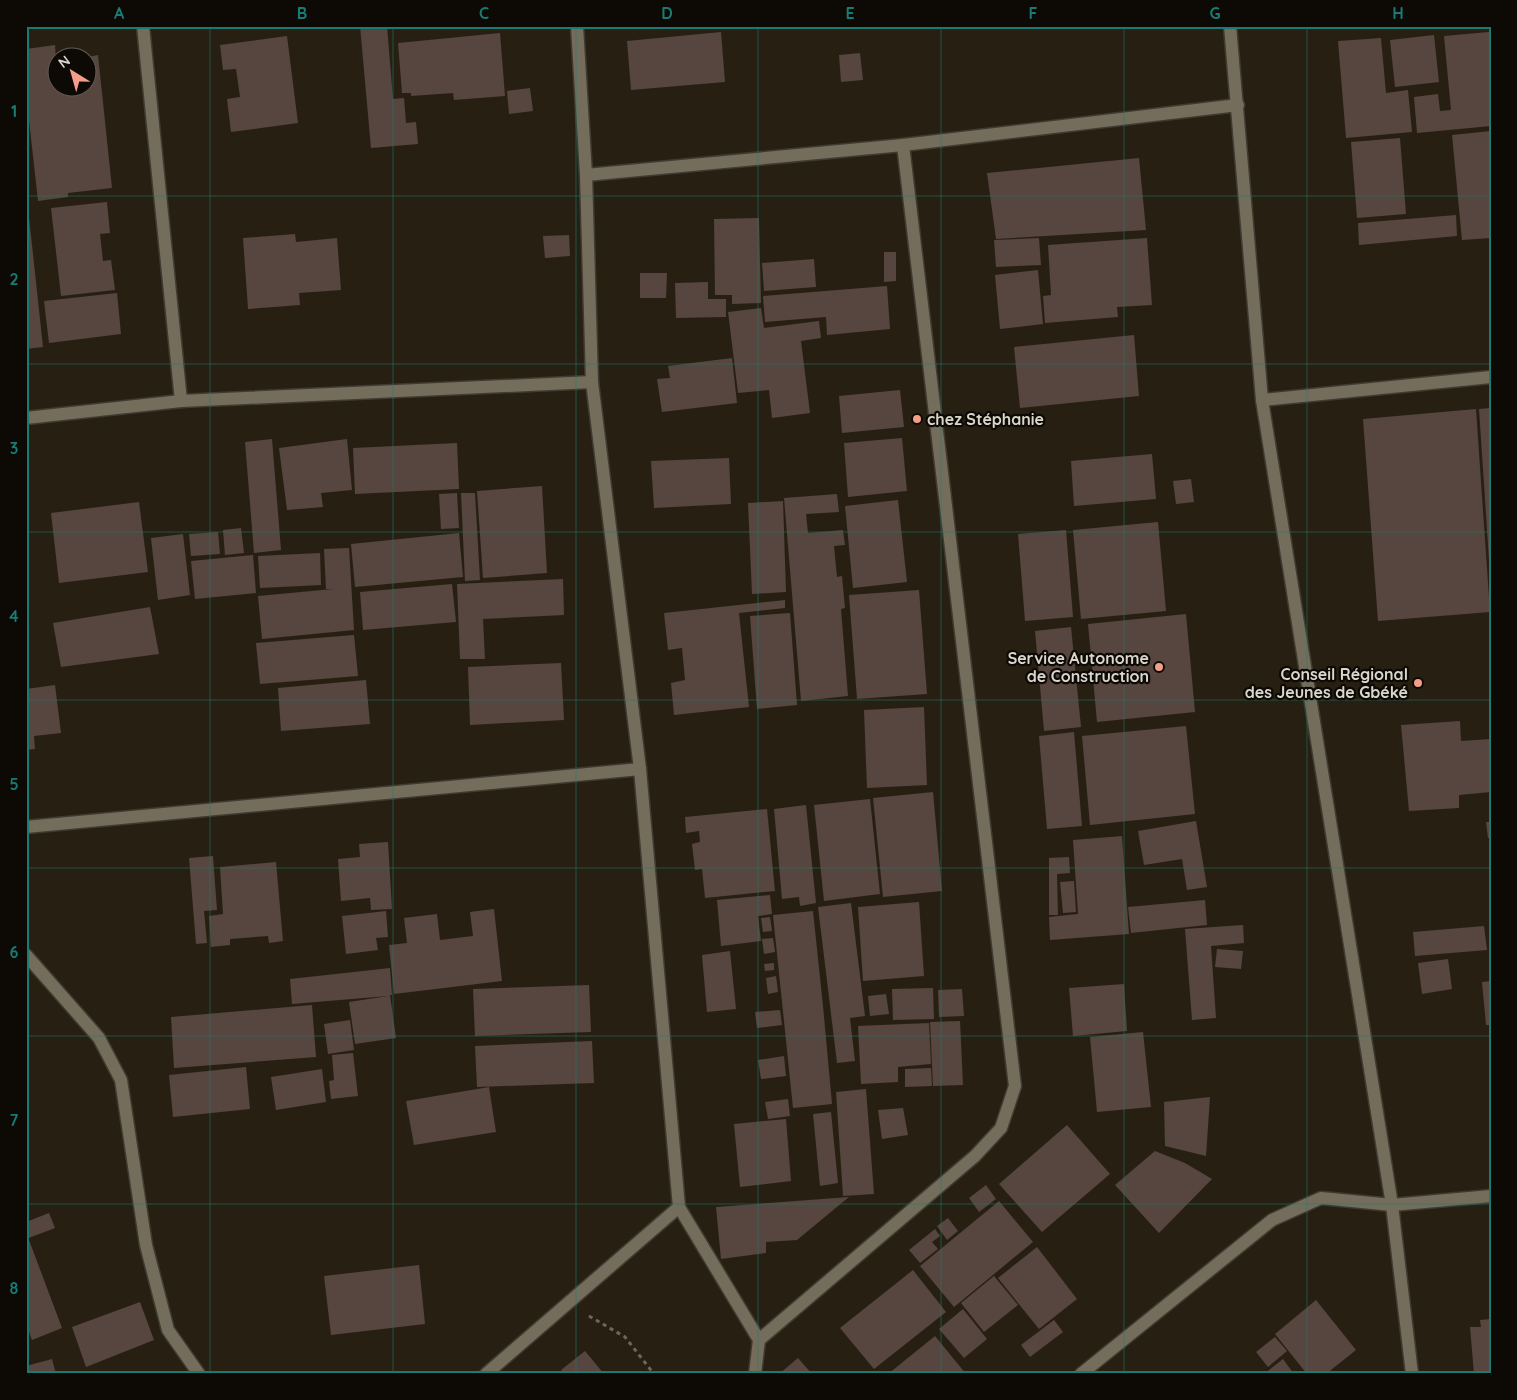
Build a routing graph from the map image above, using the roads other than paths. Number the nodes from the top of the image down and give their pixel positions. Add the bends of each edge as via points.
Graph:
1 (143, 26) edge
2 (577, 26) edge
3 (1230, 26) edge
4 (1238, 106) junction
5 (903, 145) junction
6 (586, 175) junction
7 (1491, 377) edge
8 (592, 382) junction
9 (1262, 400) junction
10 (181, 401) junction
11 (26, 418) edge
12 (640, 769) junction
13 (26, 827) edge
14 (26, 956) edge
15 (1491, 1196) edge
16 (1392, 1205) junction
17 (680, 1207) junction
18 (759, 1340) junction
19 (199, 1374) edge
20 (486, 1374) edge
21 (755, 1374) edge
22 (1081, 1374) edge
23 (1412, 1374) edge

1 - 10 street
2 - 6 street
3 - 4 street
4 - 5 street
4 - 9 street
5 - 6 street
5 - 18 street via 1015,1086 1001,1128 975,1156
6 - 8 street
7 - 9 street
8 - 10 street
8 - 12 street
9 - 16 street
10 - 11 street
12 - 13 street
12 - 17 street
14 - 19 street via 100,1038 120,1080 146,1245 168,1330
15 - 16 street
16 - 22 street via 1321,1198 1272,1220
16 - 23 street
17 - 18 street
17 - 20 street
18 - 21 street

